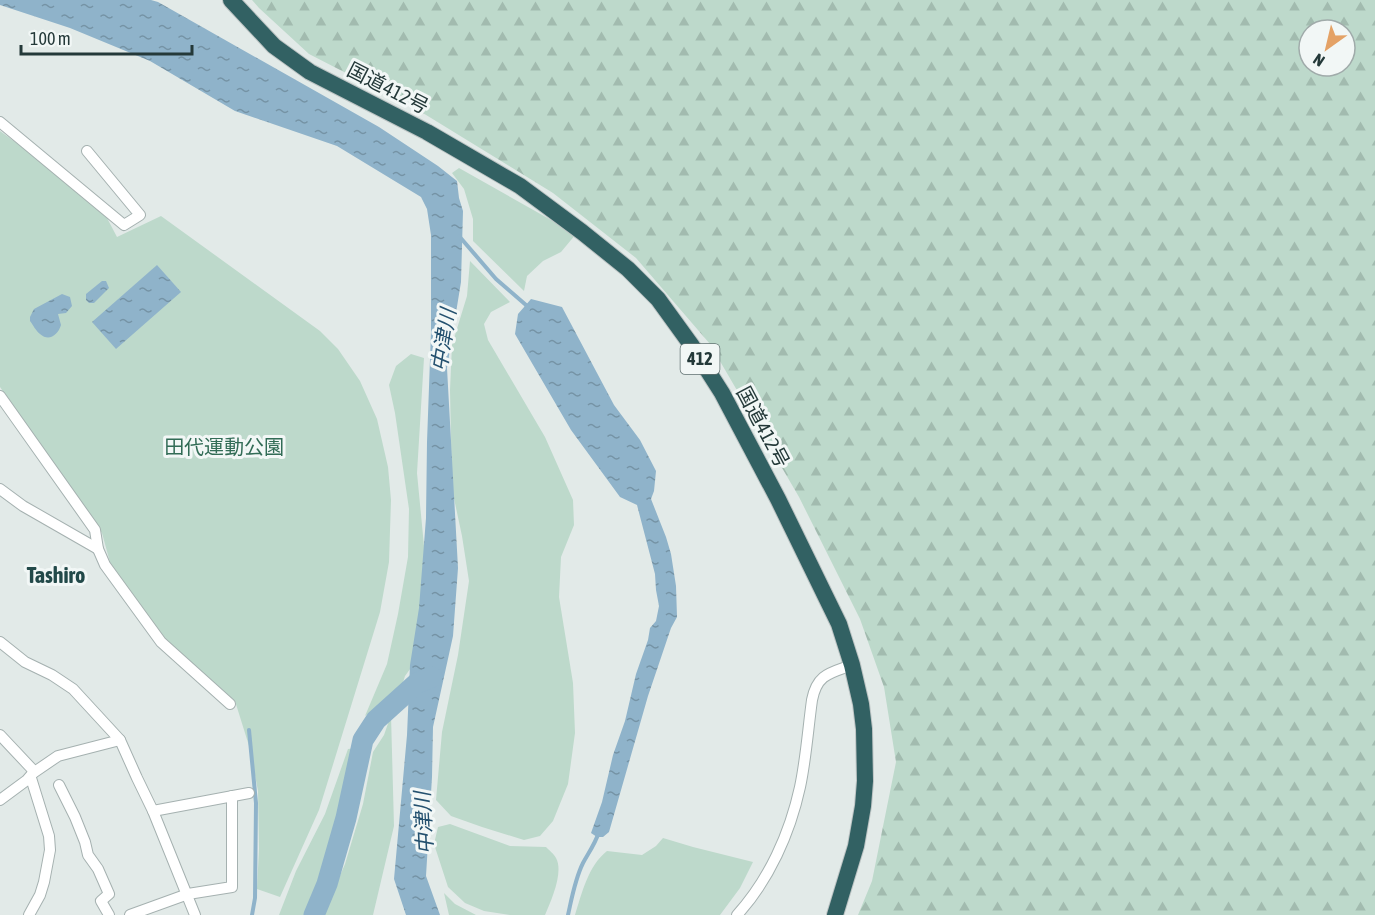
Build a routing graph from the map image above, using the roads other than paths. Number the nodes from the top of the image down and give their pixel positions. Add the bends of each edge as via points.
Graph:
1 (231, 0) edge
2 (0, 122) edge
3 (87, 151) dead end
4 (0, 396) edge
5 (0, 489) edge
6 (98, 549) junction
7 (0, 642) edge
8 (852, 665) junction
9 (230, 705) dead end
10 (0, 735) edge
11 (120, 740) junction
12 (32, 776) junction
13 (59, 785) dead end
14 (249, 793) dead end
15 (232, 796) junction
16 (0, 800) edge
17 (153, 811) junction
18 (188, 894) junction
19 (28, 915) edge
20 (109, 915) edge
21 (130, 915) edge
22 (195, 915) edge
23 (737, 915) edge
24 (835, 915) edge

1 - 8 highway, 国道412号 / 412 via 273,46 310,72 427,132 520,186 628,268 658,299 722,393 839,624
2 - 3 street via 124,225 140,215
4 - 6 street via 95,530
5 - 6 street
6 - 9 street via 105,565 161,642
7 - 11 street via 25,662 73,689
8 - 23 street via 828,673 818,682 790,823 766,875
8 - 24 highway, 国道412号 / 412 via 864,729 866,781 856,846
10 - 12 street via 32,769
11 - 12 street via 58,756
11 - 17 street
12 - 16 street
12 - 19 street via 50,849 40,895
13 - 20 street via 109,894 101,901
14 - 15 street
15 - 17 street
15 - 18 street via 232,887
17 - 18 street
18 - 21 street
18 - 22 street

